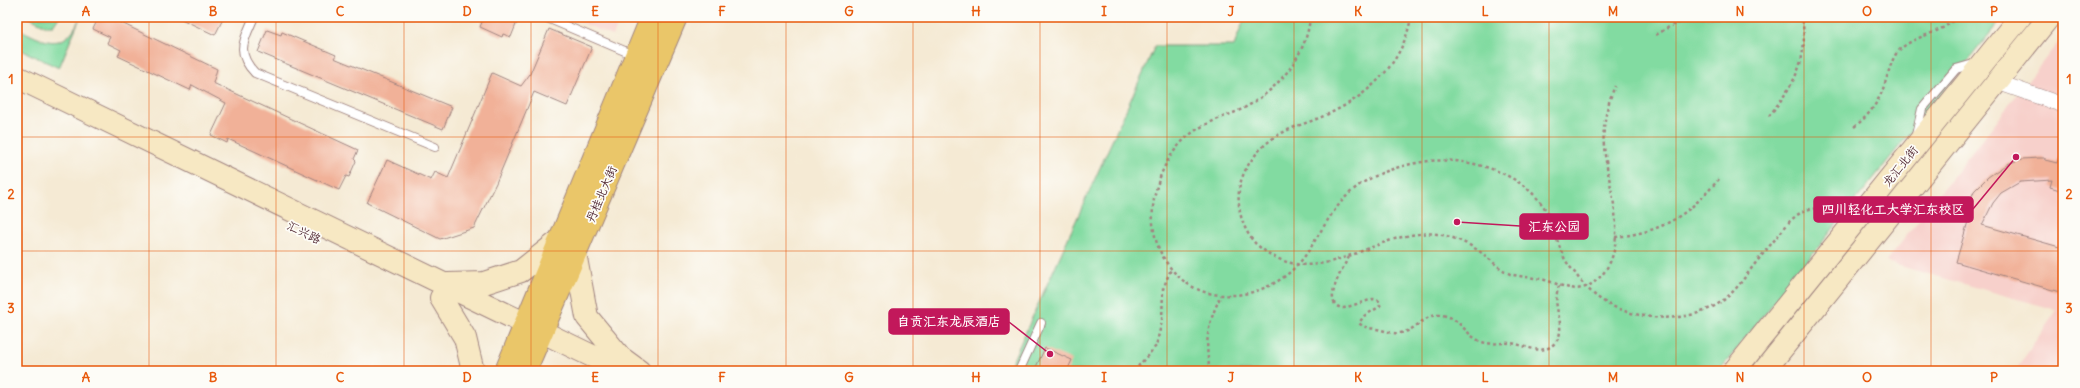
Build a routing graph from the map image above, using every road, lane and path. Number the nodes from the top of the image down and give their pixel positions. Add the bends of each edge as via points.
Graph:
1 (254, 17) edge
2 (545, 17) edge
3 (652, 17) edge
4 (676, 17) edge
5 (1310, 17) edge
6 (1411, 17) edge
7 (1692, 17) edge
8 (1802, 17) edge
9 (1956, 17) edge
10 (2020, 17) edge
11 (2049, 17) edge
12 (1656, 35) dead end
13 (636, 56) junction
14 (17, 76) edge
15 (1997, 82) junction
16 (1615, 86) dead end
17 (17, 93) edge
18 (2063, 105) edge
19 (1769, 116) dead end
20 (1854, 127) dead end
21 (435, 147) dead end
22 (1719, 179) dead end
23 (1851, 227) junction
24 (1615, 237) junction
25 (568, 246) junction
26 (1348, 257) junction
27 (1297, 266) junction
28 (1171, 269) junction
29 (1559, 286) junction
30 (1587, 287) junction
31 (443, 291) junction
32 (1221, 295) junction
33 (1042, 323) dead end
34 (531, 334) junction
35 (473, 371) edge
36 (506, 371) edge
37 (525, 371) edge
38 (590, 371) edge
39 (623, 371) edge
40 (639, 371) edge
41 (1019, 371) edge
42 (1134, 371) edge
43 (1210, 371) edge
44 (1734, 371) edge
45 (1764, 371) edge

1 - 21 lane via 244,41 243,53 246,63 255,73
2 - 13 lane
3 - 13 main road, 丹桂北大街
4 - 25 main road, 丹桂北大街
5 - 28 path via 1302,46 1277,86 1258,100 1188,135 1160,173 1152,226 1158,246
6 - 27 path via 1400,52 1382,77 1339,109 1275,137 1260,149 1243,176 1239,190 1239,206 1243,223 1251,239 1273,256
7 - 12 path
8 - 19 path via 1804,48 1801,64 1795,81
9 - 20 path via 1945,26 1906,44 1890,65 1878,101 1870,113
10 - 23 main road, 龙汇北街
11 - 15 main road, 龙汇北街
13 - 25 main road, 丹桂北大街
14 - 31 main road
15 - 18 street
15 - 45 main road, 龙汇北街
16 - 24 path via 1608,105 1603,143 1615,208
17 - 31 main road, 汇兴路
22 - 24 path via 1703,198 1682,216 1653,230
23 - 30 path via 1824,210 1809,207 1799,212 1726,298 1713,307 1686,316 1663,318 1637,315 1608,304
23 - 44 main road, 龙汇北街
24 - 30 path via 1610,262 1599,278
25 - 31 main road via 522,271 484,283
25 - 34 main road, 丹桂北大街
25 - 40 main road via 586,317 620,357
26 - 27 path
26 - 29 path via 1400,236 1445,236 1460,240 1509,273 1538,278
26 - 29 path via 1336,280 1333,300 1335,305 1344,308 1373,299 1378,300 1380,307 1364,316 1359,323 1366,328 1390,333 1405,332 1426,318 1440,315 1456,320 1472,336 1490,344 1510,343 1541,349 1549,347 1559,337 1560,322 1555,299
27 - 30 path via 1323,225 1360,185 1407,163 1461,161 1493,170 1532,193 1546,210 1563,255
27 - 32 path via 1275,284 1255,292
28 - 32 path via 1184,282 1209,293
28 - 42 path via 1163,288 1162,321 1156,346
29 - 30 path via 1570,289
31 - 34 main road
31 - 35 main road via 465,338
32 - 43 path via 1206,335
33 - 41 lane
34 - 36 main road, 丹桂北大街
34 - 37 main road, 丹桂北大街
34 - 38 main road
34 - 39 main road

